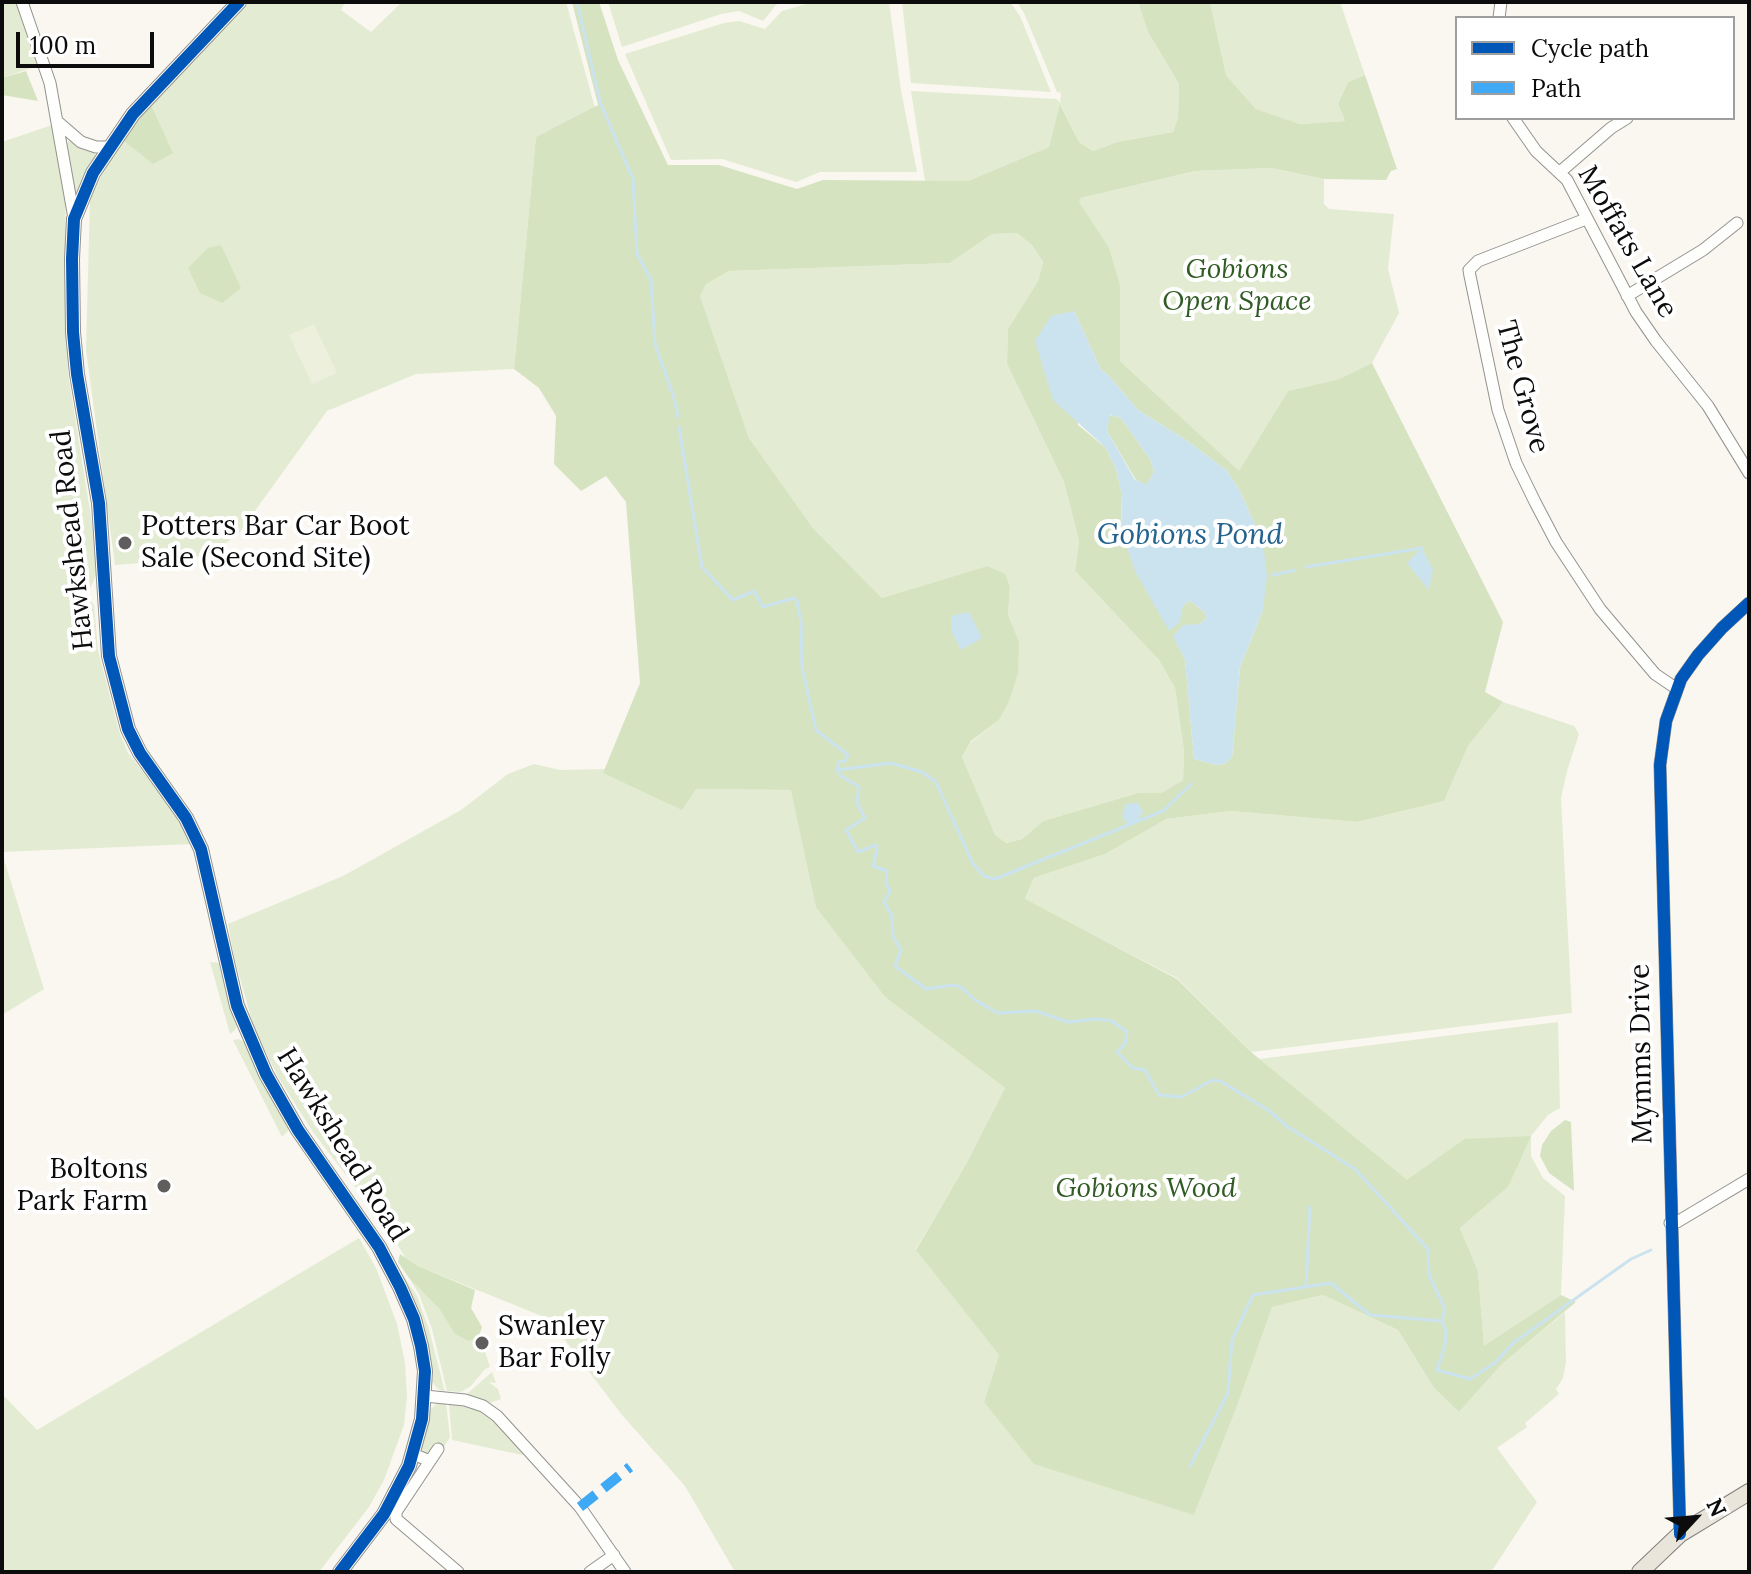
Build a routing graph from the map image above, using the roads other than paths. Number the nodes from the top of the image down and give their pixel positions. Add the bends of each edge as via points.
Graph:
1 (22, 2) edge
2 (239, 2) edge
3 (1514, 120) edge
4 (1624, 120) edge
5 (59, 122) junction
6 (109, 147) junction
7 (1560, 172) junction
8 (74, 219) junction
9 (1586, 219) junction
10 (1737, 223) dead end
11 (1627, 296) junction
12 (1749, 473) edge
13 (1749, 603) edge
14 (1677, 689) junction
15 (1749, 1179) edge
16 (1670, 1223) junction
17 (425, 1396) junction
18 (438, 1449) dead end
19 (413, 1454) junction
20 (430, 1461) junction
21 (1749, 1492) edge
22 (1680, 1534) junction
23 (614, 1555) junction
24 (340, 1572) edge
25 (458, 1572) edge
26 (590, 1572) edge
27 (625, 1572) edge
28 (1640, 1572) edge

1 - 5 street
2 - 6 street via 133,114
3 - 7 street, Moffats Lane via 1536,151
4 - 7 street
5 - 6 street via 88,146
5 - 8 street
6 - 8 street
7 - 9 street, Moffats Lane
8 - 17 street, Hawkshead Road via 77,374 99,503 109,656 120,706 133,742 181,809 201,849 237,1006 266,1074 400,1287 421,1346
9 - 11 street, Moffats Lane
9 - 14 street, The Grove via 1478,261 1470,276 1498,410 1535,502 1600,609 1655,674
10 - 11 street
11 - 12 street, Moffats Lane via 1725,430
13 - 14 street, Mymms Drive via 1698,655
14 - 16 street, Mymms Drive via 1660,765
15 - 16 street
16 - 22 street, Mymms Drive
17 - 19 street, Hawkshead Road
17 - 23 street via 465,1400 497,1416 580,1507
18 - 20 street
19 - 20 street
19 - 24 street, Hawkshead Road via 384,1514
20 - 25 street via 396,1519
21 - 22 main road
22 - 28 main road
23 - 26 street
23 - 27 street

